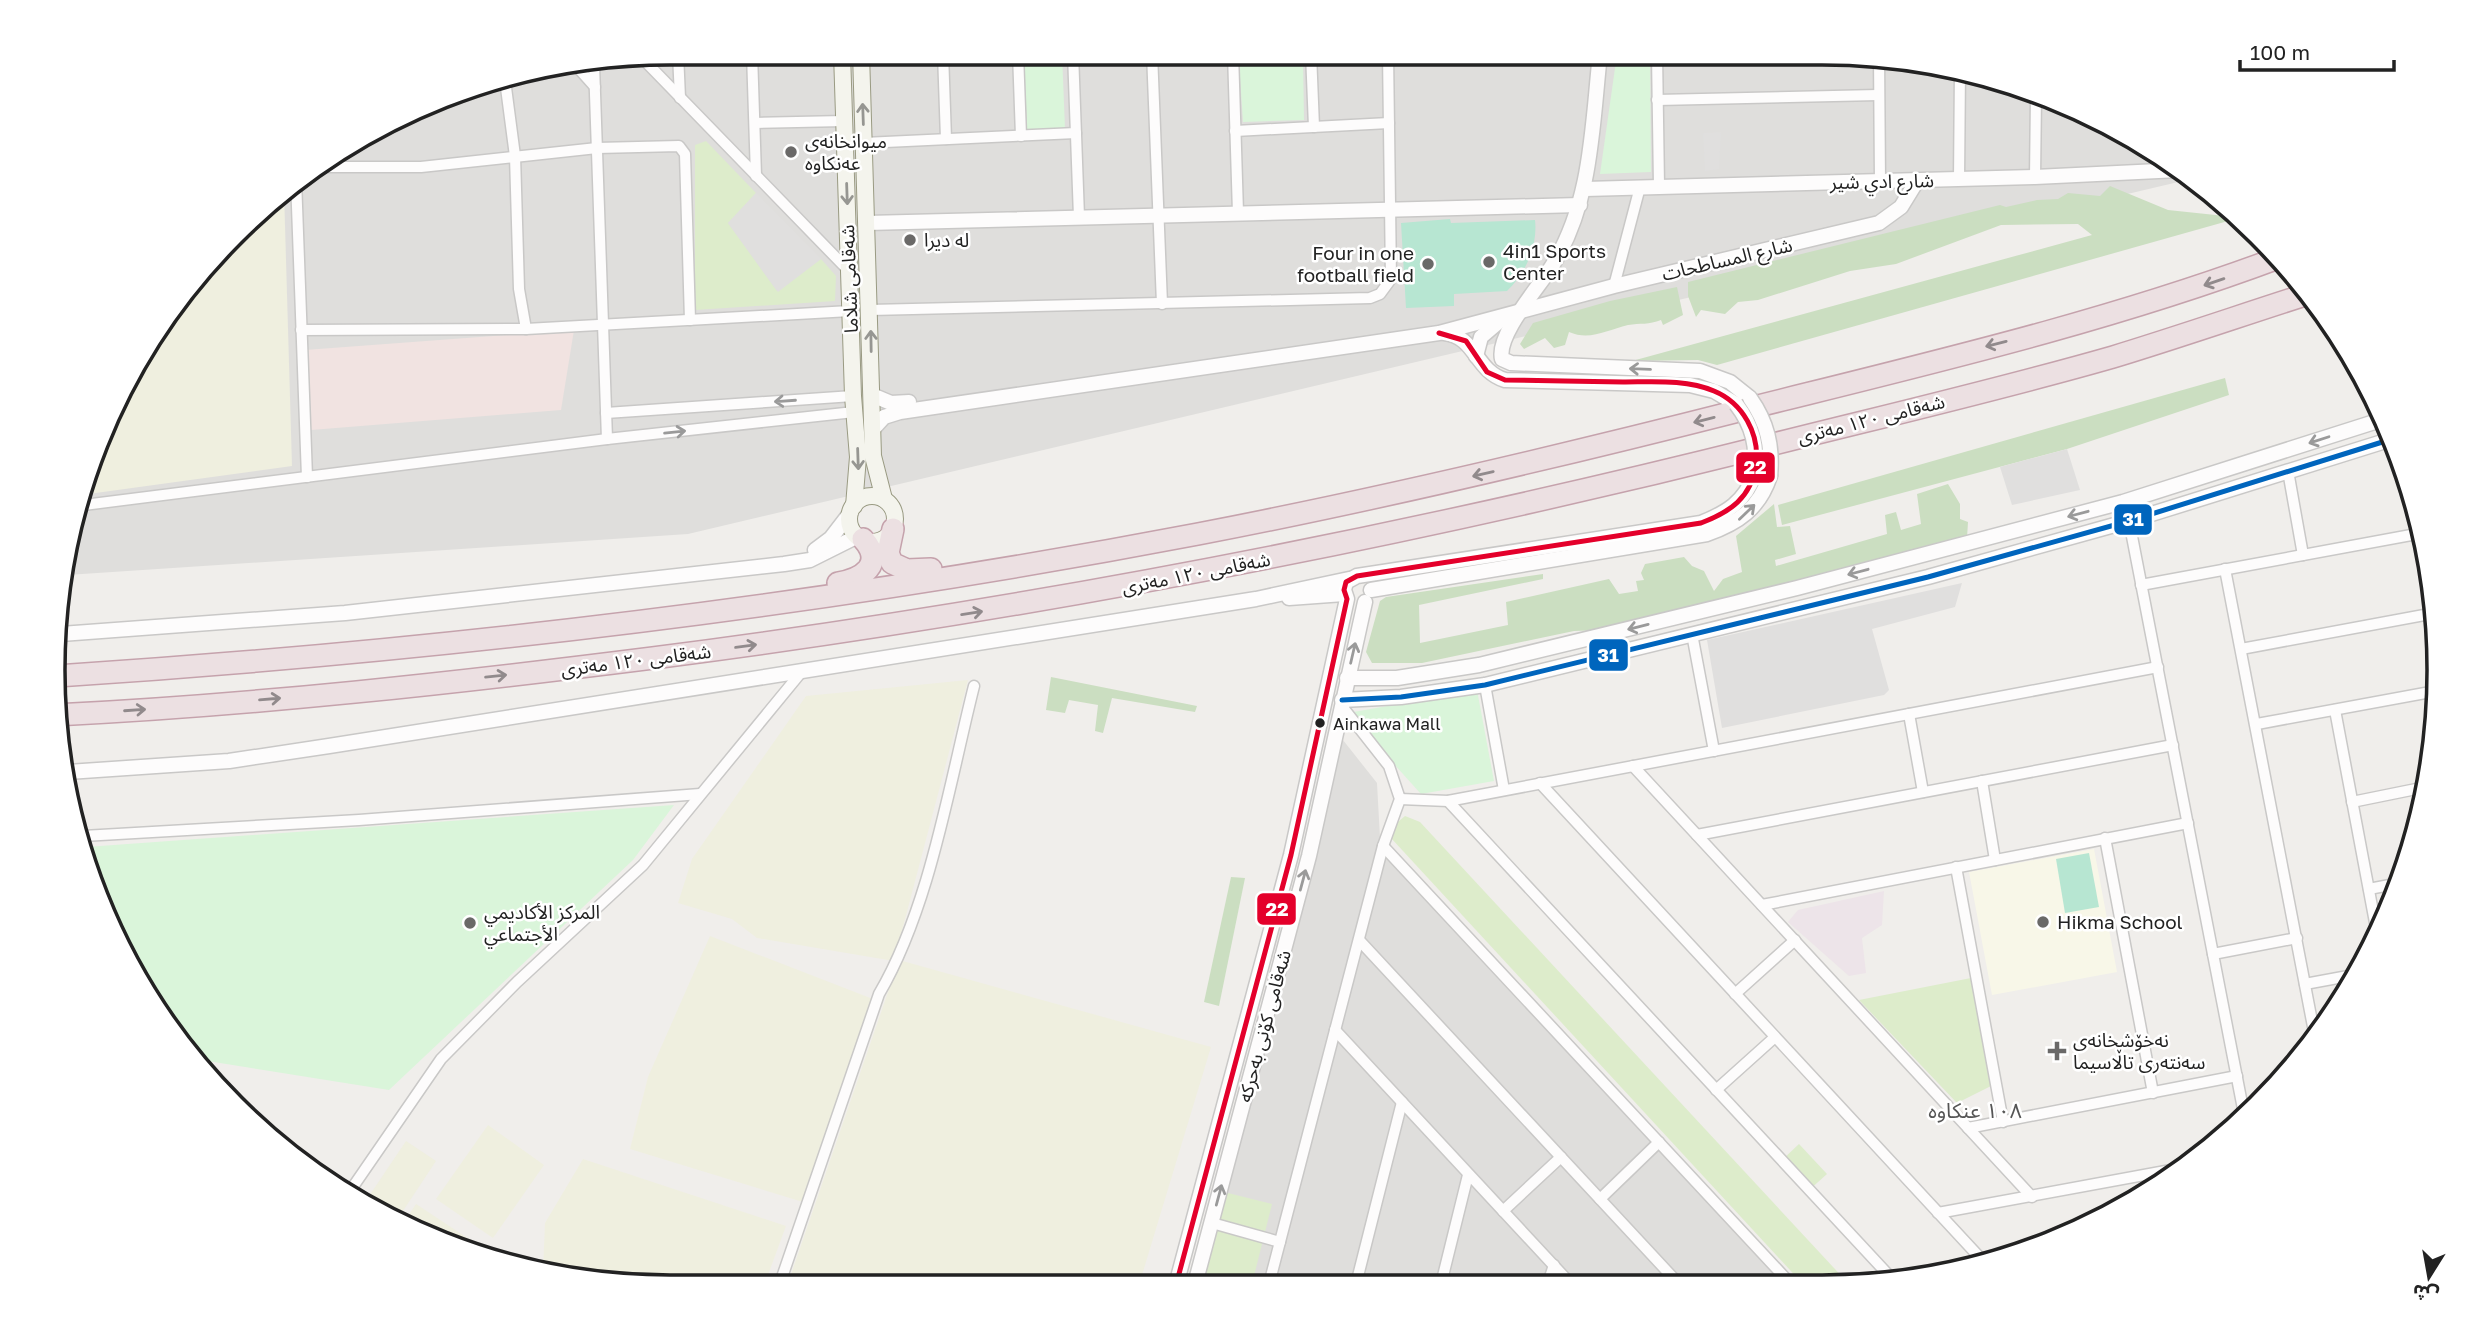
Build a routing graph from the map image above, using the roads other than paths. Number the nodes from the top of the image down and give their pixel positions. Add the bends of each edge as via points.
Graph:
1 (679, 65) edge
2 (753, 65) edge
3 (842, 65) edge
4 (861, 65) edge
5 (943, 65) edge
6 (1018, 65) edge
7 (1073, 65) edge
8 (1153, 65) edge
9 (1233, 65) edge
10 (1311, 65) edge
11 (1388, 65) edge
12 (1599, 65) edge
13 (1657, 65) edge
14 (649, 66) edge
15 (1879, 68) edge
16 (594, 70) edge
17 (581, 72) edge
18 (1960, 81) edge
19 (506, 87) edge
20 (595, 87) junction
21 (1878, 95) junction
22 (680, 98) junction
23 (1657, 100) junction
24 (2036, 104) edge
25 (844, 121) junction
26 (755, 123) junction
27 (1389, 123) junction
28 (1314, 127) junction
29 (1235, 131) junction
30 (1076, 133) junction
31 (1021, 136) junction
32 (946, 139) junction
33 (864, 143) junction
34 (597, 148) junction
35 (515, 156) junction
36 (334, 167) edge
37 (2163, 171) edge
38 (756, 176) junction
39 (2035, 177) junction
40 (1959, 180) junction
41 (1917, 181) junction
42 (1880, 182) junction
43 (1659, 186) junction
44 (1640, 187) junction
45 (1585, 189) junction
46 (297, 194) edge
47 (1580, 205) junction
48 (1390, 209) junction
49 (1238, 213) junction
50 (1159, 214) junction
51 (1079, 217) junction
52 (867, 223) junction
53 (2268, 262) edge
54 (849, 271) junction
55 (1614, 286) junction
56 (2299, 298) edge
57 (1162, 304) junction
58 (870, 310) junction
59 (850, 311) junction
60 (1519, 313) junction
61 (1503, 318) junction
62 (690, 320) junction
63 (603, 326) junction
64 (1466, 326) junction
65 (526, 329) junction
66 (301, 330) junction
67 (1439, 333) junction
68 (1483, 341) junction
69 (1498, 349) junction
70 (872, 395) junction
71 (853, 396) junction
72 (970, 400) junction
73 (854, 412) junction
74 (606, 413) junction
75 (2374, 422) edge
76 (873, 429) junction
77 (607, 439) junction
78 (2382, 442) edge
79 (2288, 471) junction
80 (307, 477) junction
81 (884, 499) junction
82 (88, 505) edge
83 (852, 509) junction
84 (2129, 521) junction
85 (893, 529) junction
86 (2412, 535) edge
87 (860, 538) junction
88 (2304, 555) junction
89 (1924, 556) junction
90 (753, 566) junction
91 (1003, 568) junction
92 (2225, 569) junction
93 (1928, 577) junction
94 (1356, 578) junction
95 (2141, 585) junction
96 (1368, 596) junction
97 (1346, 597) junction
98 (1256, 599) junction
99 (783, 603) junction
100 (2424, 615) edge
101 (66, 634) edge
102 (1692, 634) junction
103 (2241, 649) junction
104 (2158, 667) junction
105 (803, 670) junction
106 (65, 675) edge
107 (1347, 678) junction
108 (1383, 679) junction
109 (1485, 685) junction
110 (974, 686) dead end
111 (2426, 693) edge
112 (1384, 698) junction
113 (1342, 703) junction
114 (2335, 710) junction
115 (66, 714) edge
116 (1909, 714) junction
117 (2257, 724) junction
118 (2172, 745) junction
119 (1714, 751) junction
120 (1633, 766) junction
121 (73, 772) edge
122 (1982, 781) junction
123 (1540, 783) junction
124 (2416, 789) edge
125 (1504, 790) junction
126 (1923, 792) junction
127 (700, 794) junction
128 (1400, 799) junction
129 (1448, 801) junction
130 (2353, 802) junction
131 (2188, 822) junction
132 (1697, 835) junction
133 (88, 836) edge
134 (2105, 838) junction
135 (1383, 846) junction
136 (1995, 860) junction
137 (1956, 867) junction
138 (2387, 885) edge
139 (2369, 889) junction
140 (1762, 905) junction
141 (2375, 916) edge
142 (2297, 938) junction
143 (1359, 940) junction
144 (1795, 940) junction
145 (2213, 954) junction
146 (2344, 977) edge
147 (2305, 984) junction
148 (1735, 994) junction
149 (2312, 1023) edge
150 (1335, 1030) junction
151 (1775, 1037) junction
152 (2237, 1076) junction
153 (1716, 1090) junction
154 (2153, 1093) junction
155 (1402, 1102) junction
156 (2242, 1105) edge
157 (2003, 1122) junction
158 (1968, 1128) junction
159 (1659, 1142) junction
160 (1561, 1157) junction
161 (2159, 1173) edge
162 (1468, 1175) junction
163 (354, 1186) edge
164 (2032, 1197) junction
165 (1600, 1199) junction
166 (1503, 1211) junction
167 (1938, 1213) junction
168 (1212, 1223) junction
169 (1280, 1241) junction
170 (1978, 1255) edge
171 (1553, 1265) junction
172 (1885, 1272) edge
173 (783, 1275) edge
174 (1178, 1275) edge
175 (1198, 1275) edge
176 (1271, 1275) edge
177 (1358, 1275) edge
178 (1443, 1275) edge
179 (1550, 1275) edge
180 (1562, 1275) edge
181 (1671, 1275) edge
182 (1783, 1275) edge

1 - 22 street
2 - 26 street
3 - 25 main road, شەقامی شلاما
33 -> 4 main road, شەقامی شلاما
5 - 32 street
6 - 31 street
7 - 30 street
8 - 50 street
9 - 29 street
10 - 28 street
11 - 27 street
12 - 45 street
13 - 23 street
14 - 22 street
15 - 21 street
16 - 20 street
17 - 20 street
18 - 40 street
19 - 35 street
20 - 34 street
21 - 23 street
21 - 42 street
22 - 38 street
23 - 43 street
24 - 39 street
25 - 26 street
25 -> 54 main road, شەقامی شلاما
26 - 38 street
27 - 28 street
27 - 48 street
28 - 29 street
29 - 49 street
30 - 31 street
30 - 51 street
31 - 32 street
32 - 33 street
33 - 52 main road, شەقامی شلاما
34 - 35 street
34 - 62 street via 676,145 684,150
34 - 63 street
35 - 36 street via 421,167
35 - 65 street via 519,289
37 - 39 street, شارع ادي شير
38 - 54 street
39 - 40 street, شارع ادي شير
40 - 41 street, شارع ادي شير
41 - 42 street, شارع ادي شير
41 - 55 street, شارع المساطحات via 1901,206 1879,223
42 - 43 street, شارع ادي شير
43 - 44 street, شارع ادي شير
44 - 45 street, شارع ادي شير
44 - 55 street
45 - 47 street
46 - 66 street
47 - 48 street
47 - 60 street via 1553,264
48 - 49 street
48 - 57 street via 1391,279 1380,294 1370,298
49 - 50 street
50 - 51 street
50 - 57 street
51 - 52 street
52 - 58 main road, شەقامی شلاما
53 -> 91 highway, شەقامی ١٢٠ مەتری via 2084,322 1549,460 1198,534
54 - 59 main road, شەقامی شلاما
55 - 60 street, شارع المساطحات
115 -> 56 highway, شەقامی ١٢٠ مەتری via 243,702 582,667 870,629 1187,575 1655,474 1998,387
57 - 58 street
70 -> 58 main road, شەقامی شلاما
59 - 62 street
59 - 71 main road, شەقامی شلاما
60 - 61 street, شارع المساطحات
60 - 69 street
61 - 64 street, شارع المساطحات
61 - 68 street
62 - 63 street
63 - 65 street
63 - 74 street
64 - 67 street, شارع المساطحات
64 - 68 street
65 - 66 street
66 - 80 street
67 - 68 street
67 - 72 street, شارع المساطحات
68 - 69 street via 1488,350
68 - 94 street, bridge via 1487,372 1505,380 1690,385 1714,391 1736,404 1756,445 1754,475 1740,502 1701,523
96 -> 69 street, bridge via 1707,534 1745,516 1760,499 1770,476 1770,443 1759,411 1730,382 1700,371 1511,363 1502,359
70 - 72 street via 891,403
70 - 76 main road, شەقامی شلاما
71 - 73 main road, شەقامی شلاما
71 -> 74 street
72 - 76 street via 892,414
77 -> 73 street
73 -> 83 main road, شەقامی شلاما via 858,457
74 - 77 street
75 -> 89 street via 2123,502
76 - 81 main road, شەقامی شلاما via 875,467
77 - 80 street
78 - 79 street
79 - 84 street
79 - 88 street
80 - 82 street
81 - 83 main road via 871,496
81 - 85 main road, شەقامی شلاما via 893,509
83 - 87 main road, شەقامی شلاما via 850,525
83 - 90 street via 831,538 811,553
84 - 93 street
84 - 95 street
85 - 87 main road via 883,539
85 - 91 highway via 888,553 892,563 902,569
86 - 88 street
87 - 90 street via 810,560
87 - 99 highway via 871,557 863,576 821,586
88 - 92 street
89 - 93 street
89 -> 108 street via 1479,665
90 - 101 street via 345,613
91 - 99 highway, شەقامی ١٢٠ مەتری
92 - 95 street
92 - 103 street
93 - 102 street
94 - 96 street via 1368,582
94 - 97 street, شەقامی کۆنی بەحرکە via 1344,586
94 - 98 street
95 - 104 street
96 - 97 street via 1355,604
107 -> 96 street, شەقامی کۆنی بەحرکە
97 - 98 street
97 - 174 street, شەقامی کۆنی بەحرکە via 1292,855
98 - 105 street
99 - 106 highway, شەقامی ١٢٠ مەتری via 419,647
100 - 103 street
102 - 109 street
102 - 119 street
103 - 117 street
104 - 116 street
104 - 118 street
105 - 121 street via 229,761
105 - 127 street
107 - 108 street
107 - 113 street, شەقامی کۆنی بەحرکە
108 - 112 street
109 - 112 street
109 - 125 street
110 - 173 street via 917,910 899,960 879,994
111 - 114 street
112 - 113 street
113 - 128 street via 1389,766
168 -> 113 street, شەقامی کۆنی بەحرکە via 1309,856
114 - 117 street
114 - 130 street
116 - 119 street
116 - 126 street
117 - 142 street
118 - 122 street
118 - 131 street
119 - 120 street
120 - 123 street
120 - 132 street
122 - 126 street
122 - 136 street
123 - 125 street
123 - 148 street
124 - 130 street
125 - 129 street
126 - 132 street
127 - 133 street
127 - 163 street via 643,865 441,1059
128 - 129 street
128 - 135 street
129 - 153 street
130 - 139 street
131 - 134 street
131 - 145 street
132 - 140 street
134 - 136 street
134 - 154 street
135 - 143 street
135 - 159 street
136 - 137 street
137 - 140 street
137 - 157 street
138 - 139 street
139 - 141 street
140 - 144 street
142 - 145 street
142 - 147 street
143 - 150 street
143 - 160 street
144 - 148 street
144 - 158 street
145 - 152 street
146 - 147 street
147 - 149 street
148 - 151 street
150 - 155 street
150 - 169 street
151 - 153 street
151 - 167 street
152 - 154 street
152 - 156 street
153 - 172 street
154 - 157 street
155 - 162 street
155 - 177 street
157 - 158 street
158 - 164 street
159 - 165 street
159 - 182 street
160 - 165 street
160 - 166 street
161 - 164 street
162 - 166 street
162 - 178 street
164 - 167 street
165 - 181 street
166 - 171 street
167 - 170 street
168 - 169 street
168 - 175 street, شەقامی کۆنی بەحرکە
169 - 176 street
171 - 179 street
171 - 180 street

